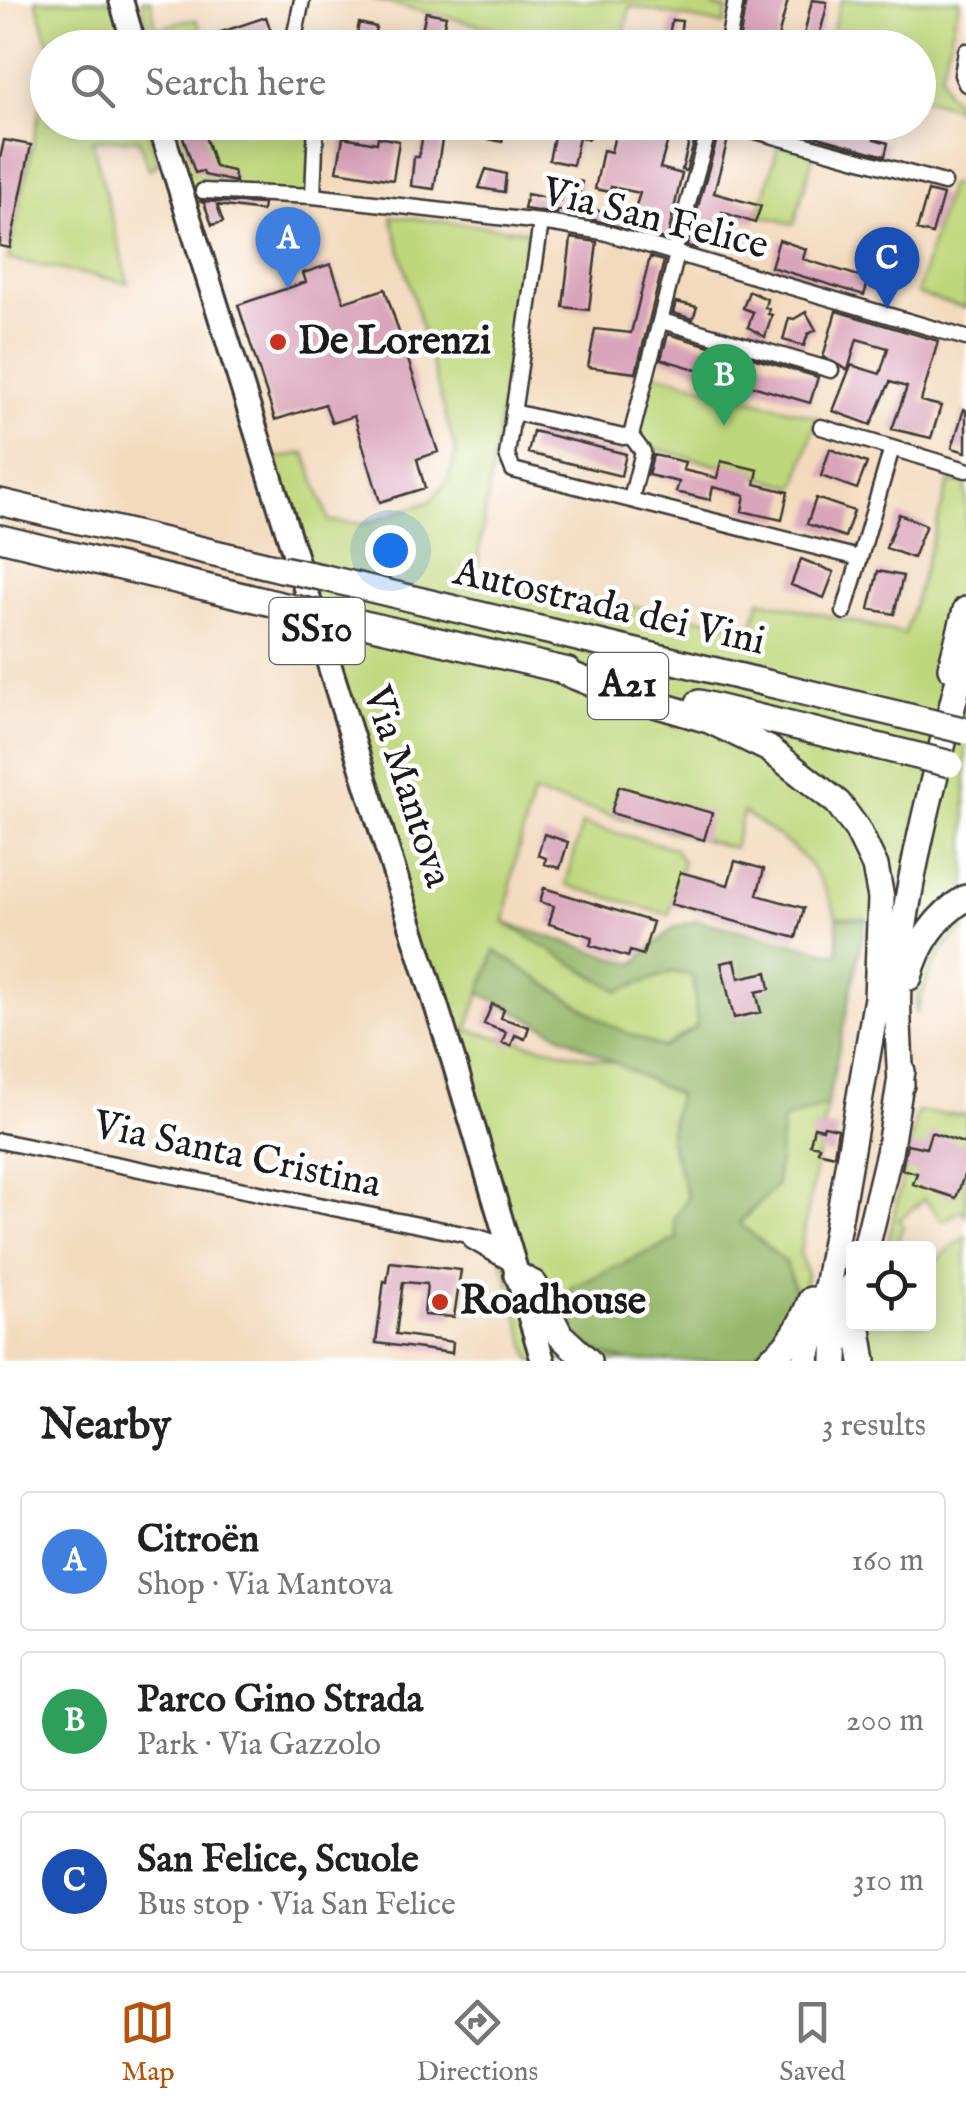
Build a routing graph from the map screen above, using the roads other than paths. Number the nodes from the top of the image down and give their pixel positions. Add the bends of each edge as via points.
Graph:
1 (121, 0) edge
2 (302, 0) edge
3 (736, 0) edge
4 (130, 30) edge
5 (296, 30) edge
6 (730, 30) edge
7 (966, 51) edge
8 (966, 84) edge
9 (164, 140) edge
10 (315, 140) edge
11 (706, 140) edge
12 (790, 140) edge
13 (944, 182) dead end
14 (202, 191) dead end
15 (313, 196) junction
16 (541, 222) junction
17 (676, 253) junction
18 (662, 320) junction
19 (966, 338) edge
20 (831, 370) dead end
21 (514, 412) junction
22 (822, 427) dead end
23 (631, 436) junction
24 (892, 448) junction
25 (966, 470) edge
26 (631, 499) junction
27 (0, 502) edge
28 (0, 538) edge
29 (859, 558) junction
30 (966, 610) edge
31 (844, 612) dead end
32 (966, 651) edge
33 (554, 668) junction
34 (966, 727) edge
35 (958, 766) edge
36 (966, 898) edge
37 (876, 998) junction
38 (901, 1085) junction
39 (0, 1141) edge
40 (500, 1214) junction
41 (838, 1214) junction
42 (470, 1236) junction
43 (868, 1241) edge
44 (514, 1263) junction
45 (846, 1298) edge
46 (858, 1331) edge
47 (543, 1361) edge
48 (588, 1361) edge
49 (769, 1361) edge
50 (806, 1361) edge
51 (835, 1361) edge
52 (864, 1361) edge

1 - 4 main road
2 - 5 street
3 - 6 street
7 - 8 street
9 - 40 main road, Via Mantova / SS10
10 - 15 street
11 - 17 street
12 - 13 street
14 - 15 street, Via San Felice
15 - 16 street, Via San Felice
16 - 17 street, Via San Felice
16 - 21 street
17 - 18 street
17 - 19 street, Via San Felice
18 - 20 street
18 - 23 street
21 - 23 street
21 - 26 street via 507,455 512,470
22 - 24 street
23 - 26 street via 643,452
24 - 25 street
24 - 29 street
26 - 29 street
27 - 34 highway, Autostrada dei Vini / A21, bridge
28 - 33 highway, Autostrada dei Vini / A21, bridge
29 - 31 street
30 - 37 highway
32 - 38 highway via 900,953
33 - 35 highway, Autostrada dei Vini / A21, bridge
33 - 37 highway via 739,734 838,803 875,866 881,938
36 - 38 highway via 916,952 906,993
37 - 41 highway
38 - 43 highway
39 - 42 street, Via Santa Cristina
40 - 42 street via 492,1230
40 - 44 main road, Via Mantova / SS10
41 - 49 highway via 799,1330
41 - 50 highway
42 - 44 street, Via Santa Cristina
44 - 47 main road, Via Mantova / SS10
44 - 48 highway via 534,1284 560,1335
45 - 51 highway
46 - 52 highway

